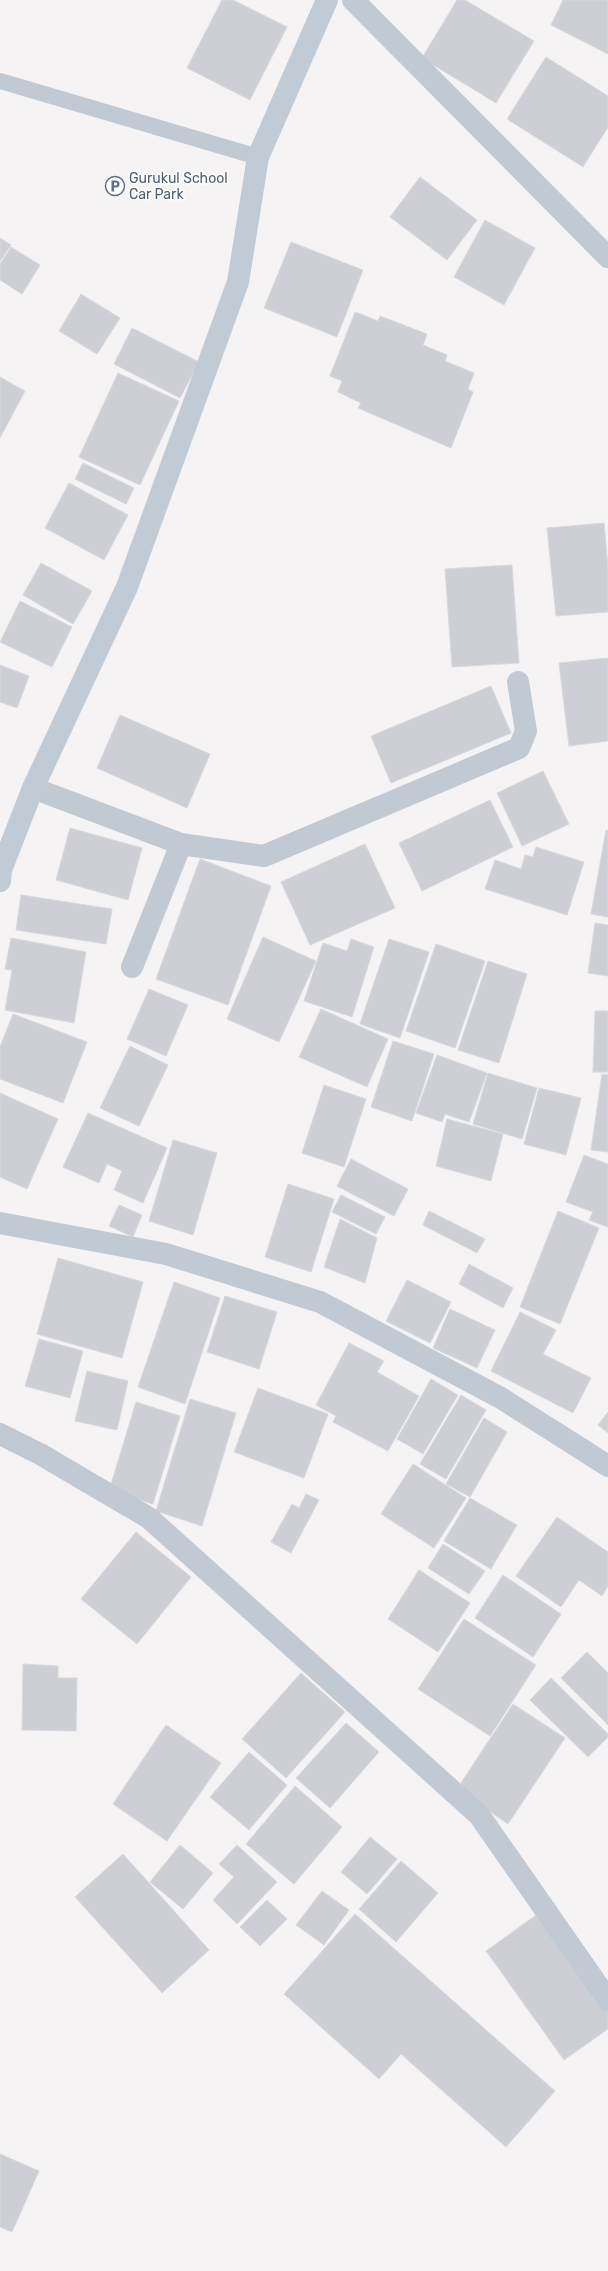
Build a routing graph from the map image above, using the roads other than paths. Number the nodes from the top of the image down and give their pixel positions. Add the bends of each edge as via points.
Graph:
1 (327, 0) edge
2 (353, 0) edge
3 (0, 81) edge
4 (258, 157) junction
5 (608, 257) edge
6 (518, 682) dead end
7 (33, 788) junction
8 (181, 844) junction
9 (0, 881) edge
10 (132, 967) dead end
11 (0, 1223) edge
12 (0, 1434) edge
13 (608, 1466) edge
14 (608, 2000) edge

1 - 4 street
2 - 5 street
3 - 4 lane
4 - 7 street via 238,282 126,586
6 - 8 street via 526,731 519,748 264,856
7 - 8 street
7 - 9 street via 1,870
8 - 10 street
11 - 13 street via 166,1254 320,1302 501,1398
12 - 14 street via 40,1454 149,1518 479,1815

